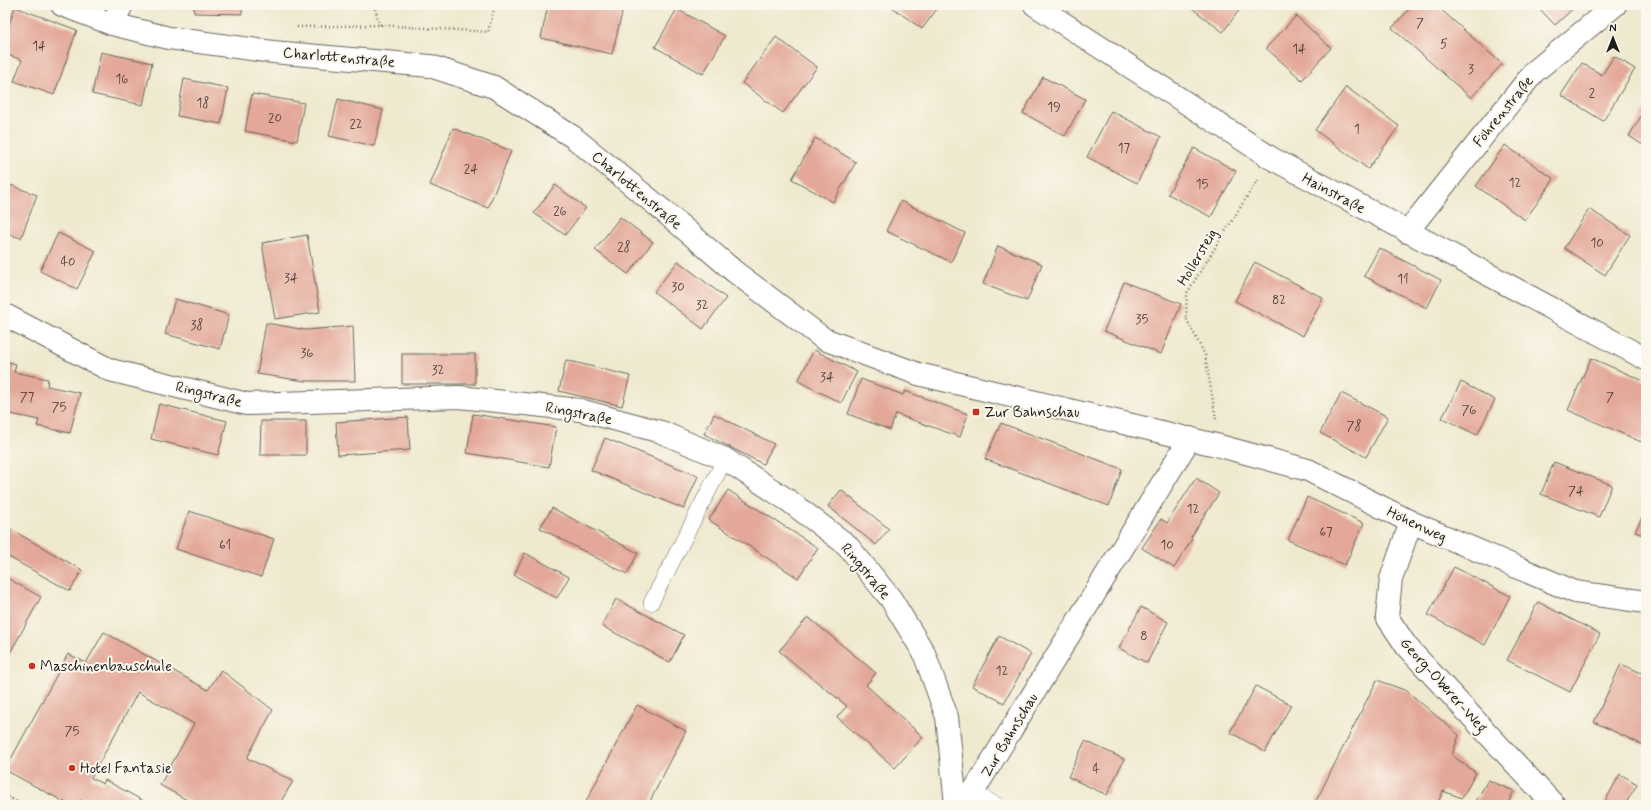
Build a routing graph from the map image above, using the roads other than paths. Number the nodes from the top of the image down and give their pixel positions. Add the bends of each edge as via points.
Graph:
1 (62, 5) edge
2 (122, 5) edge
3 (1035, 5) edge
4 (1614, 5) edge
5 (112, 24) junction
6 (1407, 232) junction
7 (5, 315) edge
8 (1646, 359) edge
9 (1190, 438) junction
10 (725, 459) junction
11 (1411, 522) junction
12 (1646, 602) edge
13 (651, 604) dead end
14 (970, 799) edge
15 (956, 805) edge
16 (997, 805) edge
17 (1554, 805) edge

1 - 5 street, Charlottenstraße
2 - 5 street
3 - 6 street, Hainstraße via 1271,158
4 - 6 street, Föhrenstraße via 1534,72
5 - 9 street, Charlottenstraße via 177,39 273,52 430,66 494,87 573,136 735,272 824,339 918,374
6 - 8 street, Hainstraße
7 - 10 street, Ringstraße via 110,370 247,404 459,397 580,410 661,432
9 - 11 street, Höhenweg via 1308,470
9 - 14 street, Zur Bahnschau
10 - 13 lane
10 - 15 street, Ringstraße via 847,545 891,599 924,653 947,717
11 - 12 street, Höhenweg via 1575,592
11 - 17 street, Georg-Oberer-Weg via 1391,579 1387,617 1407,647
14 - 16 lane

